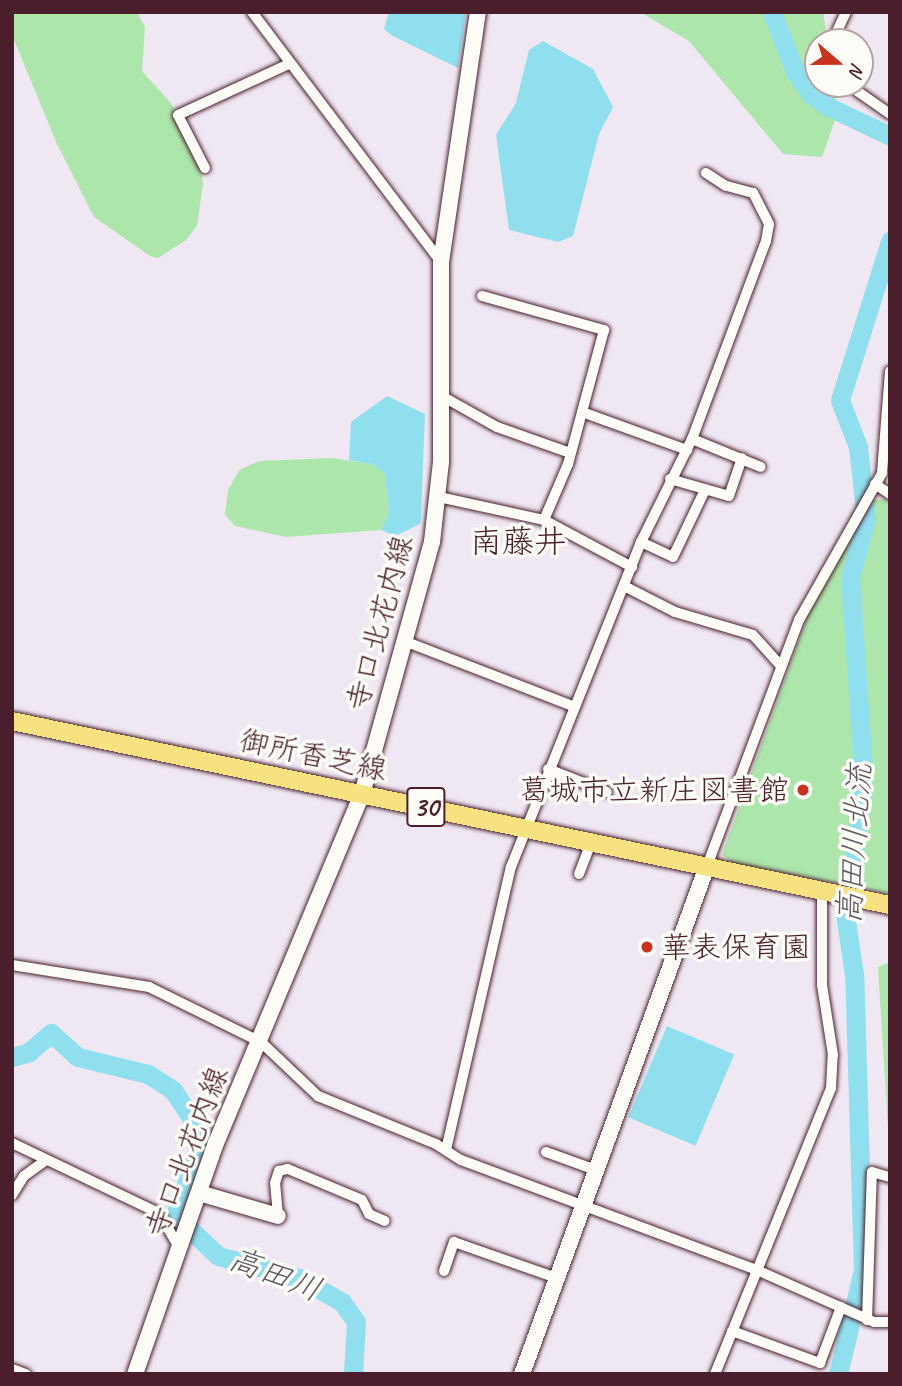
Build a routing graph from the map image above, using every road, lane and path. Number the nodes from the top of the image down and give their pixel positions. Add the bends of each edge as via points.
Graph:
1 (252, 12) edge
2 (478, 12) edge
3 (846, 12) edge
4 (839, 28) edge
5 (289, 64) junction
6 (867, 98) edge
7 (890, 114) edge
8 (205, 168) dead end
9 (706, 173) dead end
10 (441, 262) junction
11 (482, 296) dead end
12 (890, 371) edge
13 (440, 396) junction
14 (582, 412) junction
15 (692, 439) junction
16 (687, 450) junction
17 (570, 453) junction
18 (742, 458) junction
19 (761, 467) dead end
20 (670, 479) junction
21 (876, 484) junction
22 (704, 492) junction
23 (890, 494) edge
24 (439, 497) junction
25 (544, 520) junction
26 (641, 542) junction
27 (632, 567) junction
28 (626, 587) junction
29 (404, 641) junction
30 (781, 666) junction
31 (575, 707) junction
32 (12, 721) edge
33 (548, 769) junction
34 (607, 792) dead end
35 (362, 794) junction
36 (526, 829) junction
37 (591, 842) junction
38 (707, 866) junction
39 (579, 874) dead end
40 (839, 894) junction
41 (890, 905) edge
42 (12, 965) edge
43 (261, 1042) junction
44 (12, 1143) edge
45 (446, 1150) junction
46 (546, 1152) dead end
47 (46, 1160) junction
48 (596, 1170) junction
49 (890, 1177) edge
50 (199, 1193) junction
51 (12, 1195) edge
52 (583, 1205) junction
53 (278, 1216) joint
54 (385, 1221) dead end
55 (182, 1242) junction
56 (444, 1271) dead end
57 (759, 1271) junction
58 (557, 1278) junction
59 (841, 1307) junction
60 (868, 1320) junction
61 (890, 1322) edge
62 (732, 1331) junction
63 (890, 1332) edge
64 (135, 1374) edge
65 (522, 1374) edge
66 (715, 1374) edge

1 - 5 street
2 - 10 main road, 寺口北花内線
3 - 4 street
5 - 8 street via 178,115
5 - 10 street
6 - 7 street
9 - 15 street via 726,186 752,193 769,224
10 - 13 main road, 寺口北花内線
11 - 14 street via 604,330
12 - 21 street via 882,473
13 - 17 street via 497,427
13 - 24 main road, 寺口北花内線
14 - 16 street
14 - 17 street
15 - 16 street
15 - 18 street
16 - 20 street
17 - 25 street
18 - 19 street
18 - 22 street via 729,496
20 - 22 street
20 - 26 street
21 - 23 street
21 - 30 street via 799,620
22 - 26 street via 673,556
24 - 25 street
24 - 29 main road, 寺口北花内線 via 432,542
25 - 27 street
26 - 27 street
27 - 28 street
28 - 30 street via 675,612 753,635
28 - 31 street
29 - 31 street
29 - 35 main road, 寺口北花内線
30 - 38 street
31 - 33 street
32 - 35 main road, 御所香芝線 / 30
33 - 34 street
33 - 36 street
35 - 36 main road, 御所香芝線 / 30
35 - 43 main road, 寺口北花内線
36 - 37 main road, 御所香芝線 / 30
36 - 45 street via 501,899
37 - 38 main road, 御所香芝線 / 30
37 - 39 street
38 - 40 main road, 御所香芝線 / 30
38 - 48 main road
40 - 41 main road, 御所香芝線 / 30
40 - 57 street via 822,985 834,1073 827,1102
42 - 43 street via 126,980 174,998
43 - 45 street via 285,1060 310,1092
43 - 50 main road, 寺口北花内線
44 - 47 street
45 - 52 street via 461,1160
46 - 48 street
47 - 51 street via 23,1176
47 - 55 street via 159,1213
48 - 52 main road
49 - 60 street via 872,1172
50 - 53 main road
50 - 55 main road, 寺口北花内線
52 - 57 street
52 - 58 main road
53 - 54 street via 275,1183 279,1171 288,1168 362,1200 369,1214
55 - 64 main road, 寺口北花内線
56 - 58 street via 454,1242
57 - 59 street
57 - 62 street
58 - 65 main road
59 - 60 street
59 - 62 street via 820,1363
60 - 61 street
60 - 63 street
62 - 66 street

